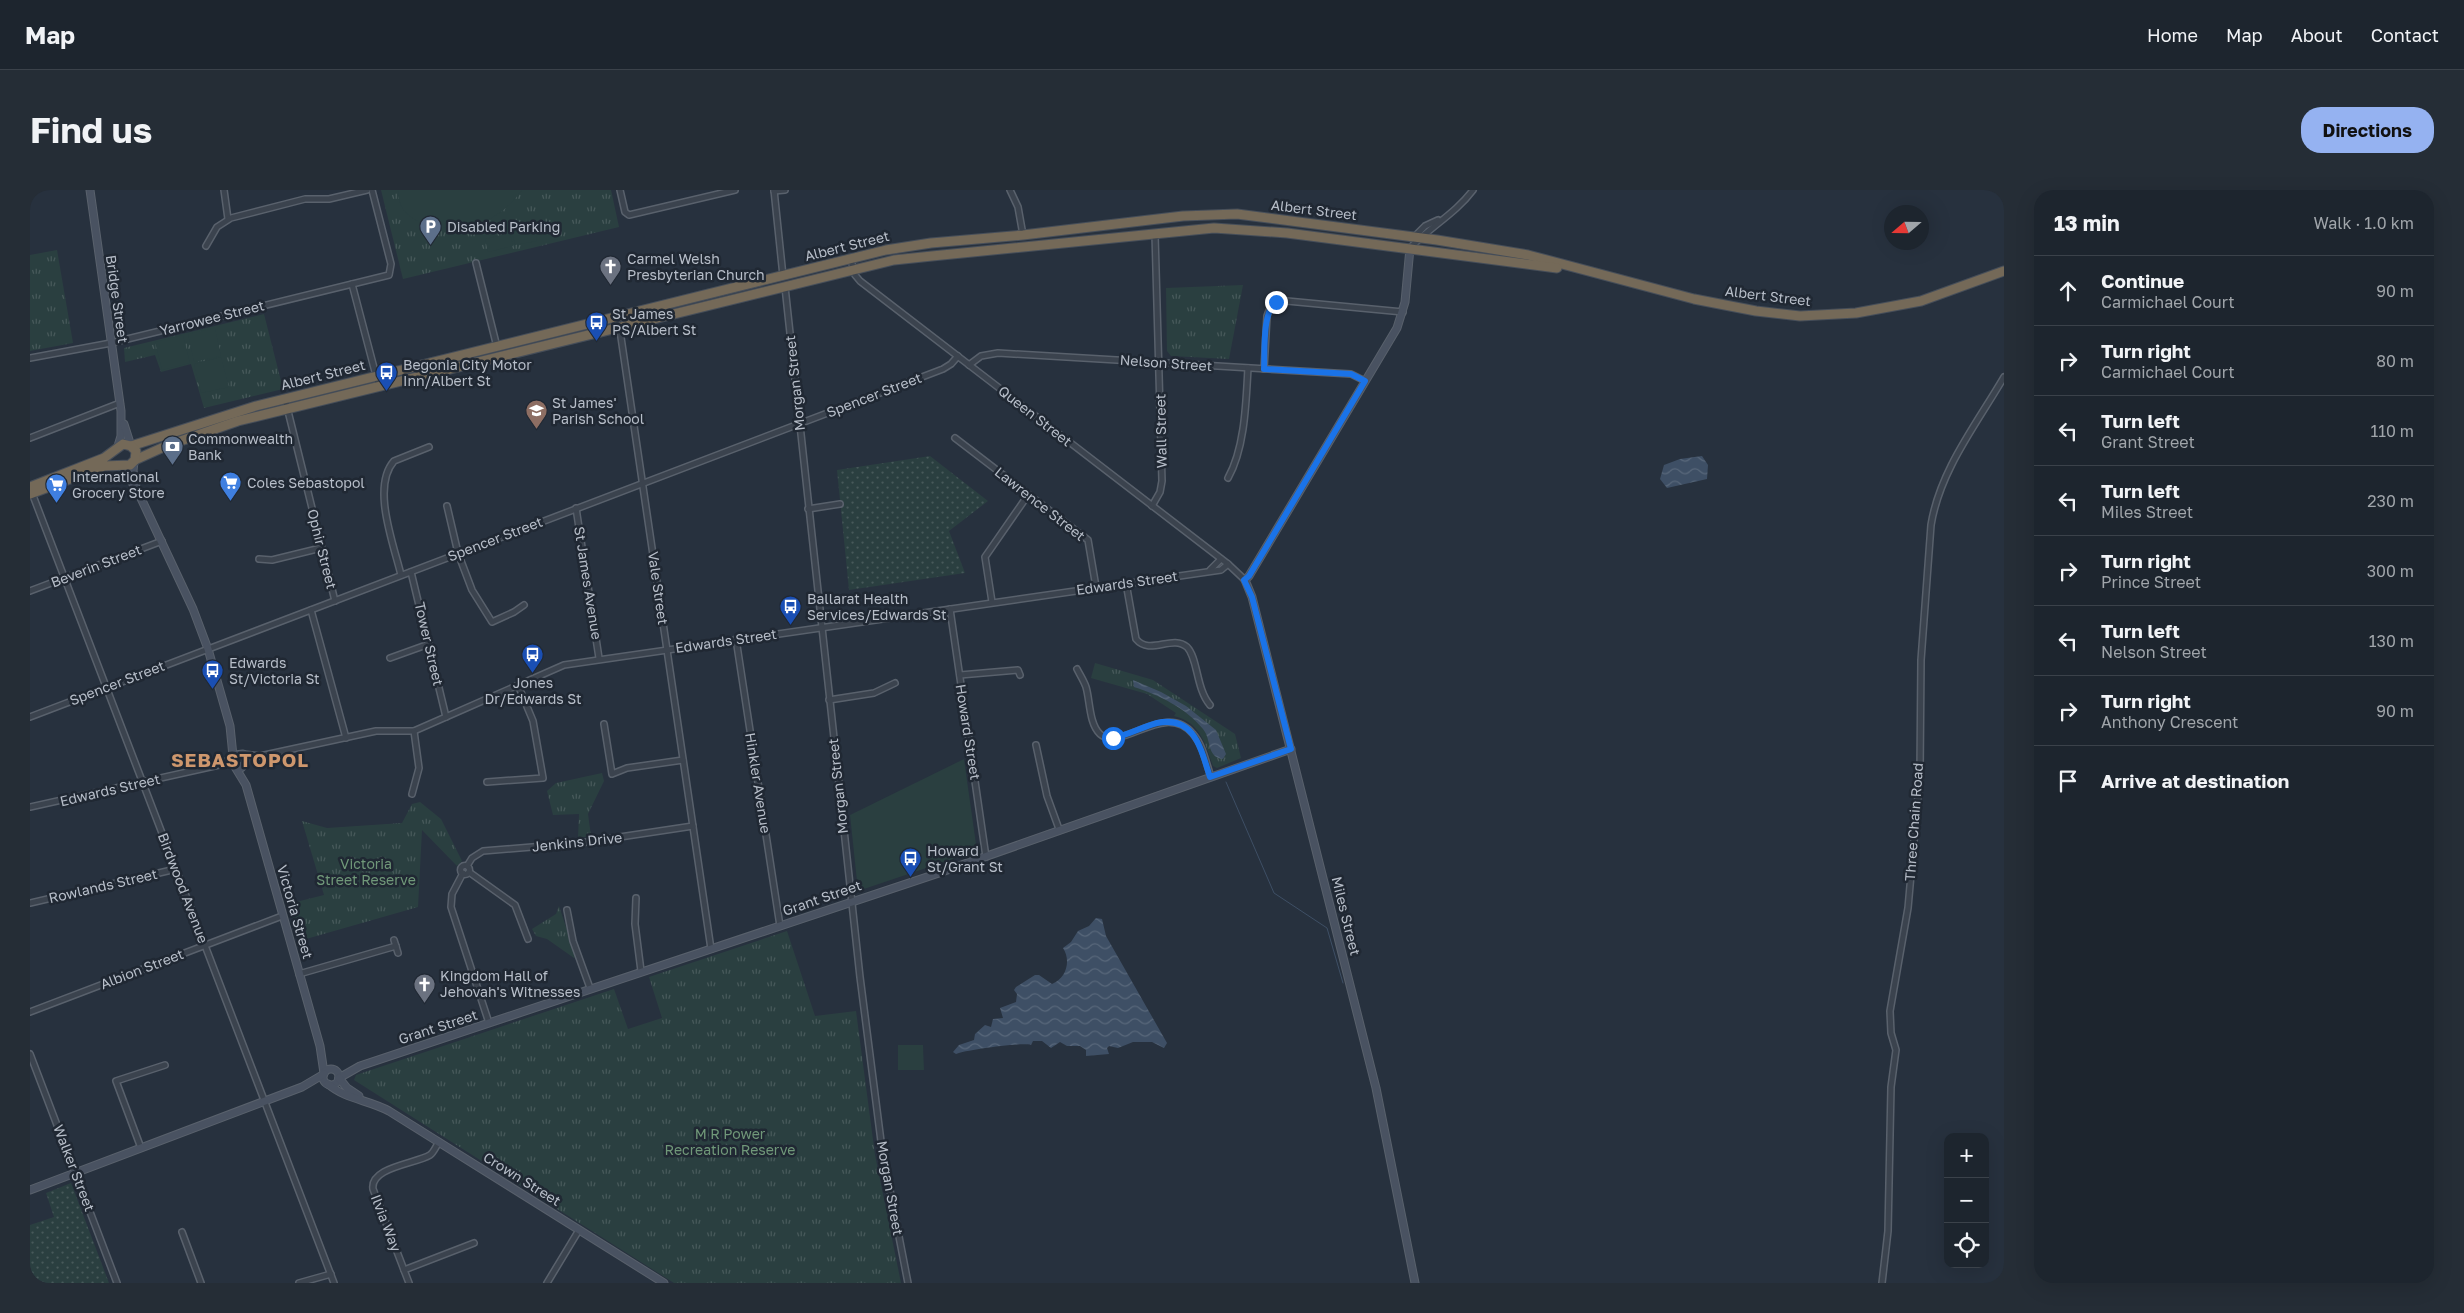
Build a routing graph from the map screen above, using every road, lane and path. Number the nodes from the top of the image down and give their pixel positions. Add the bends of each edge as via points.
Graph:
1 (90, 190) edge
2 (224, 190) edge
3 (367, 190) edge
4 (372, 190) edge
5 (620, 190) edge
6 (735, 190) edge
7 (774, 190) edge
8 (785, 190) edge
9 (1010, 190) edge
10 (1474, 190) edge
11 (1450, 214) junction
12 (228, 218) junction
13 (1432, 227) junction
14 (1079, 228) junction
15 (1156, 234) junction
16 (1022, 235) junction
17 (1417, 237) junction
18 (1080, 240) junction
19 (1437, 240) junction
20 (206, 246) dead end
21 (1410, 248) junction
22 (850, 260) junction
23 (476, 263) dead end
24 (853, 270) junction
25 (1586, 271) junction
26 (2004, 271) edge
27 (784, 276) junction
28 (352, 284) junction
29 (785, 287) junction
30 (1403, 312) junction
31 (618, 317) junction
32 (620, 327) junction
33 (111, 343) junction
34 (497, 346) junction
35 (958, 356) junction
36 (30, 358) edge
37 (1159, 362) junction
38 (969, 366) junction
39 (1248, 368) junction
40 (1264, 369) junction
41 (376, 376) junction
42 (2004, 378) edge
43 (1365, 381) junction
44 (379, 386) junction
45 (285, 399) junction
46 (120, 403) junction
47 (288, 409) junction
48 (121, 412) junction
49 (800, 424) junction
50 (30, 438) edge
51 (955, 438) dead end
52 (131, 446) junction
53 (429, 447) dead end
54 (117, 448) junction
55 (135, 461) junction
56 (122, 466) junction
57 (1228, 478) dead end
58 (643, 484) junction
59 (31, 491) edge
60 (139, 494) junction
61 (1028, 495) junction
62 (840, 504) dead end
63 (447, 506) dead end
64 (1152, 506) junction
65 (576, 508) junction
66 (808, 509) junction
67 (162, 541) junction
68 (321, 548) junction
69 (458, 553) junction
70 (259, 559) dead end
71 (1222, 559) junction
72 (1228, 564) junction
73 (1207, 571) junction
74 (411, 572) junction
75 (401, 575) junction
76 (65, 578) junction
77 (1243, 578) junction
78 (1126, 583) junction
79 (1096, 587) junction
80 (30, 591) edge
81 (335, 601) junction
82 (992, 602) junction
83 (524, 605) dead end
84 (950, 608) junction
85 (311, 610) junction
86 (821, 627) junction
87 (736, 639) junction
88 (429, 644) junction
89 (208, 649) junction
90 (667, 650) junction
91 (390, 658) dead end
92 (599, 658) junction
93 (1077, 669) dead end
94 (960, 675) junction
95 (1020, 675) dead end
96 (894, 683) dead end
97 (518, 685) junction
98 (106, 688) junction
99 (829, 700) junction
100 (1210, 705) dead end
101 (30, 717) edge
102 (446, 717) junction
103 (604, 724) dead end
104 (414, 731) junction
105 (233, 736) junction
106 (346, 738) junction
107 (1036, 745) dead end
108 (1291, 749) junction
109 (243, 754) junction
110 (260, 756) junction
111 (233, 757) junction
112 (683, 760) junction
113 (246, 764) junction
114 (219, 765) junction
115 (235, 766) junction
116 (1210, 777) junction
117 (488, 782) dead end
118 (142, 783) junction
119 (246, 785) junction
120 (412, 794) dead end
121 (30, 807) edge
122 (693, 826) junction
123 (1059, 829) junction
124 (986, 856) junction
125 (467, 866) junction
126 (176, 868) junction
127 (469, 872) junction
128 (463, 873) junction
129 (636, 898) dead end
130 (851, 902) junction
131 (30, 903) edge
132 (567, 910) dead end
133 (282, 916) junction
134 (780, 926) junction
135 (528, 939) dead end
136 (394, 940) dead end
137 (205, 945) junction
138 (396, 946) junction
139 (711, 949) junction
140 (398, 953) dead end
141 (641, 971) junction
142 (299, 974) junction
143 (590, 988) junction
144 (30, 1012) edge
145 (489, 1023) junction
146 (320, 1046) junction
147 (30, 1054) edge
148 (165, 1065) dead end
149 (360, 1066) junction
150 (334, 1069) junction
151 (324, 1074) junction
152 (339, 1078) junction
153 (327, 1084) junction
154 (302, 1087) junction
155 (366, 1100) junction
156 (264, 1101) junction
157 (439, 1142) junction
158 (141, 1148) junction
159 (75, 1173) junction
160 (30, 1190) edge
161 (580, 1230) junction
162 (182, 1232) dead end
163 (474, 1243) dead end
164 (404, 1270) junction
165 (331, 1274) junction
166 (117, 1283) edge
167 (201, 1283) edge
168 (299, 1283) edge
169 (334, 1283) edge
170 (409, 1283) edge
171 (547, 1283) edge
172 (664, 1283) edge
173 (908, 1283) edge
174 (1415, 1283) edge
175 (1882, 1283) edge

1 - 33 street, Bridge Street
2 - 12 street
3 - 12 street via 329,199 304,199
4 - 28 street, Yarrowee Street via 391,271 387,275
5 - 6 street via 628,215
7 - 8 street
7 - 27 street
9 - 16 street via 1018,207
10 - 11 street
11 - 13 street
11 - 17 street via 1425,226
12 - 20 street via 215,230
13 - 17 street
13 - 19 street
14 - 16 highway, Albert Street
14 - 17 highway, Albert Street via 1223,214
14 - 18 highway
15 - 18 highway, Albert Street
15 - 21 highway, Albert Street via 1236,228
15 - 37 street, Wall Street
16 - 22 highway, Albert Street via 914,245
17 - 19 highway, Albert Street
17 - 21 street
18 - 24 highway, Albert Street via 894,260
19 - 25 highway, Albert Street via 1528,254
21 - 25 highway, Albert Street
21 - 30 street
22 - 24 street, Queen Street
22 - 27 highway, Albert Street
23 - 34 street
24 - 29 highway, Albert Street
24 - 35 street, Queen Street via 862,283
25 - 26 highway, Albert Street via 1694,299 1800,316 1856,313 1921,301
27 - 31 highway, Albert Street
28 - 33 street, Yarrowee Street
28 - 41 street
29 - 32 highway, Albert Street
29 - 49 street, Morgan Street
30 - 40 street via 1284,300 1276,302 1267,318
30 - 43 street via 1394,335
31 - 32 street, Vale Street
31 - 34 highway, Albert Street
32 - 44 highway, Albert Street
32 - 58 street, Vale Street
33 - 36 street, Yarrowee Street
33 - 46 street, Bridge Street
34 - 41 highway, Albert Street
35 - 38 street, Queen Street
35 - 49 street, Spencer Street via 945,368
37 - 38 street, Nelson Street via 995,353 981,356
37 - 39 street, Nelson Street
37 - 64 street, Wall Street via 1162,481
38 - 64 street, Queen Street
39 - 40 street, Nelson Street
39 - 57 street via 1244,418 1235,463
40 - 43 street, Nelson Street via 1351,374
41 - 44 street
41 - 45 highway, Albert Street
42 - 175 street, Three Chain Road via 1943,478 1931,525 1922,660 1920,774 1907,916 1890,1011 1896,1050 1891,1087 1888,1231
43 - 77 street via 1249,576
44 - 47 highway, Albert Street
45 - 47 street, Ophir Street
45 - 52 highway, Albert Street via 206,420
46 - 48 street, Bridge Street
46 - 50 street
47 - 55 highway, Albert Street via 212,429
47 - 68 street, Ophir Street
48 - 52 street
48 - 54 street via 122,436
49 - 58 street, Spencer Street
49 - 66 street, Morgan Street
51 - 61 street, Lawrence Street
52 - 54 highway via 123,444
52 - 55 highway via 136,451
53 - 75 street via 395,460 386,476 384,502
54 - 56 highway via 115,460
54 - 59 highway via 101,459
55 - 56 highway
55 - 60 street via 133,472
56 - 59 highway via 104,466
56 - 60 street
58 - 65 street, Spencer Street
58 - 90 street, Vale Street
59 - 76 street, Birdwood Avenue
60 - 67 street
61 - 79 street, Lawrence Street via 1089,541
61 - 82 street via 984,557
62 - 66 street
63 - 69 street
64 - 71 street, Queen Street
65 - 69 street, Spencer Street
65 - 92 street, St James Avenue
66 - 86 street, Morgan Street
67 - 76 street, Beverin Street
67 - 89 street
68 - 70 street via 272,560
68 - 81 street, Ophir Street
69 - 74 street, Spencer Street
69 - 83 street via 475,595 492,622
71 - 72 street, Queen Street
71 - 73 street
72 - 73 street, Edwards Street via 1224,570
72 - 77 street, Miles Street
73 - 78 street, Edwards Street
74 - 75 street, Spencer Street
74 - 88 street, Tower Street
75 - 81 street, Spencer Street
76 - 80 street, Beverin Street
76 - 98 street, Birdwood Avenue
77 - 108 street, Miles Street via 1252,597
78 - 79 street, Edwards Street
78 - 100 street via 1136,639 1149,646 1177,643 1186,647 1202,694
79 - 82 street, Edwards Street
81 - 85 street, Spencer Street
82 - 84 street, Edwards Street
84 - 86 street, Edwards Street
84 - 94 street, Howard Street
85 - 89 street, Spencer Street
85 - 106 street
86 - 87 street, Edwards Street
86 - 99 street, Morgan Street
87 - 90 street, Edwards Street
87 - 134 street, Hinkler Avenue
88 - 91 street
88 - 102 street, Tower Street
89 - 98 street, Spencer Street
89 - 105 street
90 - 92 street, Edwards Street
90 - 112 street, Vale Street
92 - 97 street, Edwards Street via 564,664
93 - 116 street via 1086,686 1100,735 1111,739 1157,723 1181,725 1196,738
94 - 95 street via 1018,670
94 - 124 street, Howard Street
96 - 99 street via 874,693
97 - 102 street, Edwards Street
97 - 117 street via 533,721 543,778
98 - 101 street, Spencer Street
98 - 118 street, Birdwood Avenue
99 - 130 street, Morgan Street
102 - 104 street, Edwards Street
103 - 112 street via 612,774 627,768
104 - 106 street, Edwards Street via 378,730
104 - 120 street via 419,768
105 - 109 street
105 - 111 street
106 - 110 street, Edwards Street
107 - 123 street via 1046,796
108 - 116 street, Grant Street
108 - 174 street, Miles Street via 1376,1088
109 - 110 street, Edwards Street
109 - 111 street
109 - 113 street
110 - 113 street, Edwards Street
111 - 114 street, Edwards Street
111 - 115 street
112 - 122 street, Vale Street
113 - 115 street via 241,768
113 - 119 street, Victoria Street
114 - 115 street, Edwards Street
114 - 118 street, Edwards Street
115 - 119 street, Victoria Street
116 - 123 street, Grant Street
118 - 121 street, Edwards Street
118 - 126 street, Birdwood Avenue
119 - 133 street, Victoria Street
122 - 125 street, Jenkins Drive via 587,843 485,851 472,858
122 - 139 street, Vale Street
123 - 124 street, Grant Street
124 - 130 street, Grant Street
125 - 127 street
125 - 128 street via 461,868
126 - 131 street, Rowlands Street
126 - 137 street, Birdwood Avenue
127 - 128 street
127 - 135 street via 514,905
128 - 145 street via 452,894 451,906
129 - 141 street via 635,924
130 - 134 street, Grant Street
130 - 173 street, Morgan Street via 882,1149
132 - 143 street via 573,941
133 - 137 street, Albion Street
133 - 142 street, Victoria Street
134 - 139 street, Grant Street
136 - 138 street
137 - 144 street, Albion Street
137 - 156 street, Birdwood Avenue
138 - 140 street
138 - 142 street
139 - 141 street, Grant Street
141 - 143 street, Grant Street
142 - 146 street, Victoria Street
143 - 145 street, Grant Street
145 - 149 street, Grant Street
146 - 150 street, Victoria Street
146 - 151 street, Victoria Street
147 - 159 street, Walker Street
148 - 158 street via 116,1081
149 - 150 street, Grant Street
149 - 152 street, Grant Street
150 - 151 street, Grant Street
150 - 152 street, Victoria Street
151 - 153 street, Victoria Street
151 - 154 street
152 - 153 street, Grant Street via 335,1084
152 - 155 street, Crown Street via 348,1089
153 - 154 street
153 - 155 street, Crown Street via 344,1095
154 - 156 street
155 - 157 street, Crown Street
156 - 158 street
156 - 165 street, Birdwood Avenue
157 - 161 street, Crown Street
157 - 164 street, Ilvia Way via 431,1154 381,1173 373,1182
158 - 159 street
159 - 160 street
159 - 166 street, Walker Street
161 - 171 street
161 - 172 street, Crown Street
162 - 167 street
163 - 164 street
164 - 170 street, Ilvia Way
165 - 168 street
165 - 169 street, Birdwood Avenue

